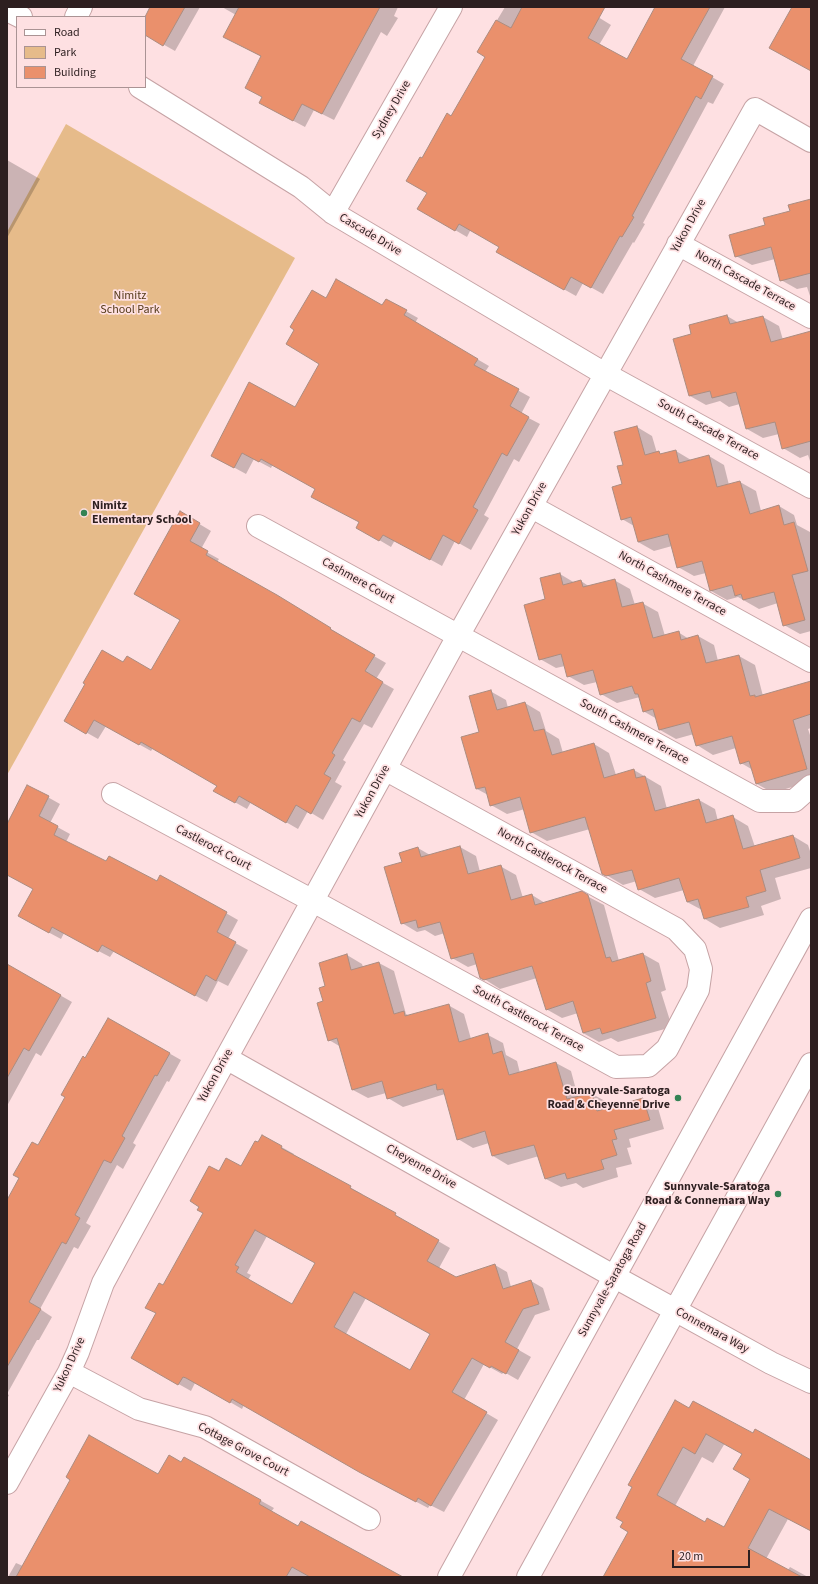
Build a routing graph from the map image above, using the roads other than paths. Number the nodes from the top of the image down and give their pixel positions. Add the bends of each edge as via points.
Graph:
1 (81, 7) edge
2 (451, 7) edge
3 (7, 10) edge
4 (19, 16) edge
5 (76, 16) edge
6 (142, 88) edge
7 (811, 141) edge
8 (333, 213) junction
9 (678, 244) junction
10 (811, 317) edge
11 (605, 374) junction
12 (811, 486) edge
13 (532, 506) junction
14 (258, 526) dead end
15 (458, 636) junction
16 (811, 662) edge
17 (385, 769) junction
18 (811, 786) edge
19 (113, 794) dead end
20 (313, 901) junction
21 (811, 919) edge
22 (701, 969) joint
23 (226, 1058) junction
24 (811, 1064) edge
25 (615, 1277) junction
26 (675, 1310) junction
27 (69, 1372) junction
28 (811, 1382) edge
29 (7, 1483) edge
30 (369, 1519) dead end
31 (449, 1577) edge
32 (528, 1577) edge

1 - 5 street
2 - 8 street, Sydney Drive
3 - 4 street
6 - 8 street, Cascade Drive via 301,187
7 - 9 street, Yukon Drive via 755,109
8 - 11 street, Cascade Drive
9 - 10 street, North Cascade Terrace
9 - 11 street, Yukon Drive
11 - 12 street, South Cascade Terrace
11 - 13 street, Yukon Drive
13 - 15 street, Yukon Drive
13 - 16 street, North Cashmere Terrace
14 - 15 street, Cashmere Court
15 - 17 street, Yukon Drive
15 - 18 street, South Cashmere Terrace via 760,801 794,801
17 - 20 street, Yukon Drive
17 - 22 street, North Castlerock Terrace via 676,929 695,949
19 - 20 street, Castlerock Court
20 - 22 street, South Castlerock Terrace via 616,1068 648,1066 667,1049 698,990
20 - 23 street, Yukon Drive
21 - 25 street, Sunnyvale-Saratoga Road
23 - 25 street, Cheyenne Drive
23 - 27 street, Yukon Drive via 104,1283
24 - 26 street
25 - 26 street, Connemara Way
25 - 31 street, Sunnyvale-Saratoga Road
26 - 28 street, Connemara Way
26 - 32 street
27 - 29 street, Yukon Drive
27 - 30 street, Cottage Grove Court via 139,1409 205,1427

